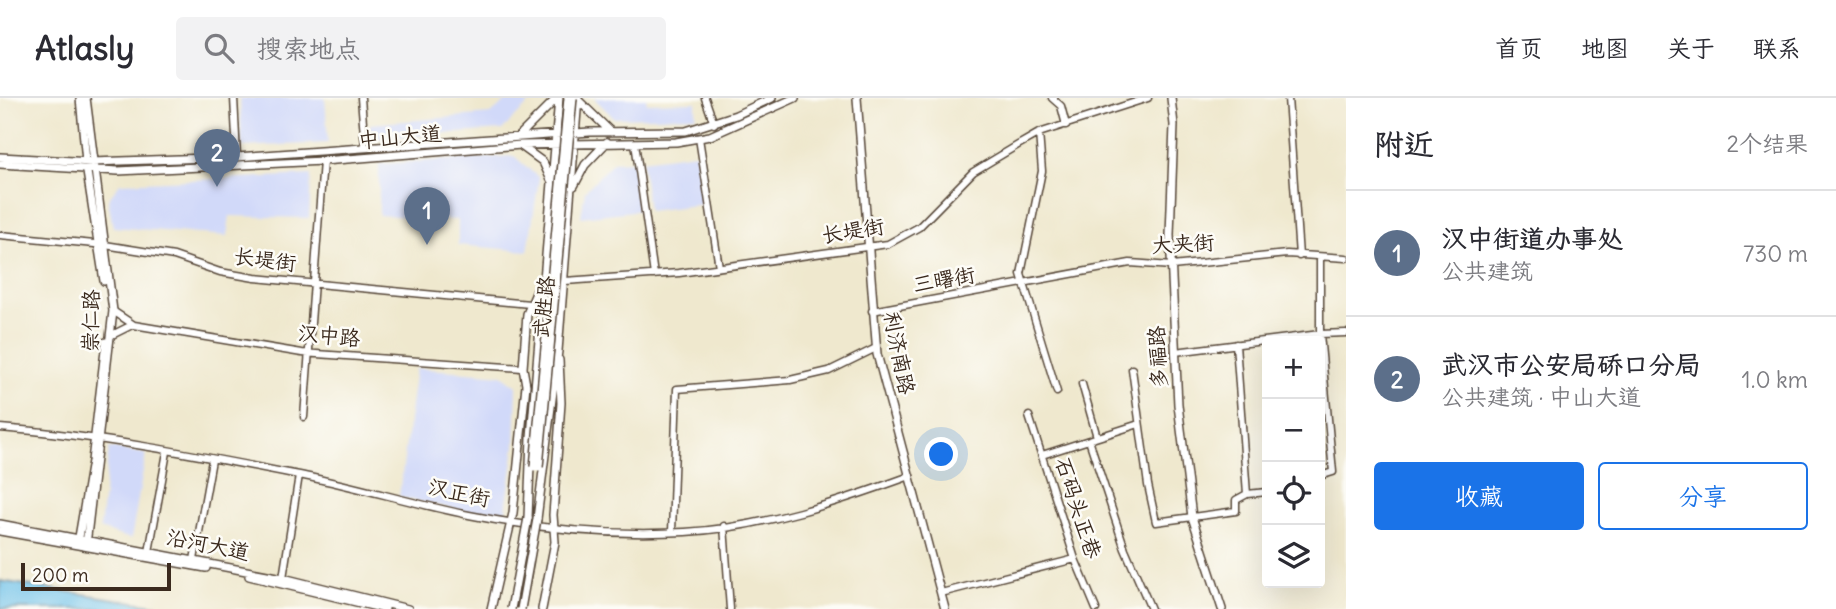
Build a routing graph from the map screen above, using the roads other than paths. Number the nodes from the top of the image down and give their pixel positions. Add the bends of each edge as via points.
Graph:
1 (80, 98) edge
2 (86, 98) edge
3 (234, 98) edge
4 (362, 98) edge
5 (558, 98) edge
6 (568, 98) edge
7 (705, 98) edge
8 (772, 98) edge
9 (795, 98) edge
10 (858, 98) edge
11 (1052, 98) edge
12 (1147, 98) edge
13 (1171, 98) edge
14 (1288, 98) edge
15 (577, 99) edge
16 (714, 124) junction
17 (1066, 125) junction
18 (611, 132) junction
19 (1039, 133) junction
20 (575, 134) junction
21 (557, 135) junction
22 (699, 138) junction
23 (519, 141) junction
24 (607, 142) junction
25 (574, 143) junction
26 (635, 143) junction
27 (556, 144) junction
28 (365, 147) junction
29 (0, 157) edge
30 (237, 157) junction
31 (323, 161) junction
32 (89, 162) junction
33 (0, 164) edge
34 (90, 172) junction
35 (552, 186) junction
36 (572, 194) junction
37 (0, 235) edge
38 (102, 245) junction
39 (868, 248) junction
40 (1298, 256) junction
41 (1320, 258) junction
42 (1346, 258) edge
43 (1172, 266) junction
44 (719, 267) junction
45 (545, 268) junction
46 (654, 275) junction
47 (565, 281) junction
48 (316, 283) junction
49 (1022, 283) junction
50 (530, 304) junction
51 (113, 311) junction
52 (872, 311) junction
53 (134, 325) junction
54 (1346, 333) edge
55 (1320, 334) junction
56 (112, 335) junction
57 (1236, 344) junction
58 (876, 348) junction
59 (558, 351) junction
60 (1175, 352) junction
61 (311, 354) junction
62 (523, 368) junction
63 (1132, 369) dead end
64 (1082, 384) dead end
65 (526, 385) junction
66 (1057, 392) dead end
67 (533, 407) junction
68 (1029, 416) dead end
69 (304, 417) dead end
70 (1139, 424) junction
71 (0, 428) edge
72 (1097, 437) junction
73 (97, 439) junction
74 (1089, 440) junction
75 (167, 452) junction
76 (1042, 455) junction
77 (212, 460) junction
78 (537, 467) junction
79 (1325, 474) edge
80 (299, 475) junction
81 (910, 476) junction
82 (1262, 492) edge
83 (1247, 494) junction
84 (535, 495) junction
85 (87, 517) junction
86 (1192, 517) junction
87 (532, 518) junction
88 (510, 521) junction
89 (0, 524) edge
90 (724, 526) junction
91 (554, 528) junction
92 (0, 531) edge
93 (672, 532) junction
94 (68, 535) junction
95 (83, 541) junction
96 (100, 542) junction
97 (149, 552) junction
98 (1075, 559) junction
99 (194, 560) junction
100 (283, 578) junction
101 (941, 593) junction
102 (385, 609) edge
103 (408, 609) edge
104 (491, 609) edge
105 (511, 609) edge
106 (521, 609) edge
107 (542, 609) edge
108 (730, 609) edge
109 (945, 609) edge
110 (1096, 609) edge
111 (1151, 609) edge
112 (1223, 609) edge

1 - 32 main road, 崇仁路
2 - 32 main road, 崇仁路
3 - 30 street
4 - 28 street
5 - 21 main road, 武胜路
5 - 23 main road
6 - 78 main road, bridge
7 - 16 street
8 - 16 main road, 中山大道
9 - 22 main road, 中山大道
10 - 39 main road, 利济南路
11 - 17 street via 1061,106
12 - 17 street, 长堤街
13 - 43 main road, 多福路
14 - 40 street
15 - 18 main road
15 - 20 main road, 武胜路
15 - 78 main road, bridge
16 - 18 main road, 中山大道 via 686,131
17 - 19 street, 长堤街
18 - 20 main road, 中山大道
19 - 39 street, 长堤街 via 956,185 919,227 901,240
19 - 49 street via 1042,171
20 - 21 main road, 中山大道
20 - 25 main road, 武胜路
21 - 23 main road, 中山大道
21 - 27 main road, 武胜路
22 - 26 main road, 中山大道
22 - 44 street
23 - 27 main road, 中山大道
23 - 28 main road, 中山大道
23 - 31 main road, 中山大道
23 - 35 main road via 542,162
24 - 25 main road, 中山大道
24 - 26 main road, 中山大道
24 - 36 main road via 585,165
25 - 27 main road, 中山大道
25 - 36 main road, 武胜路
26 - 46 street
27 - 35 main road, 武胜路
28 - 30 main road, 中山大道
29 - 32 main road, 中山大道
30 - 32 main road, 中山大道
31 - 34 main road, 中山大道
31 - 48 street
32 - 34 main road, 崇仁路
33 - 34 main road, 中山大道
34 - 38 main road, 崇仁路
35 - 45 main road, 武胜路
36 - 47 main road, 武胜路
37 - 38 street, 长堤街
38 - 48 street, 长堤街 via 174,256 220,272
38 - 51 main road, 崇仁路
38 - 73 main road, 崇仁路 via 109,311
39 - 44 street, 长堤街
39 - 52 main road, 利济南路
40 - 41 street, 大夹街
40 - 43 street, 大夹街
41 - 42 street, 大夹街
41 - 55 street
43 - 49 street, 大夹街 via 1130,263
43 - 60 main road, 多福路
44 - 46 street, 长堤街
45 - 50 main road
45 - 67 main road, 武胜路
46 - 47 street, 长堤街
47 - 59 main road, 武胜路
48 - 50 street, 长堤街
48 - 61 street
49 - 52 street, 三曙街
49 - 66 street
50 - 62 main road
51 - 53 street, 汉中路
51 - 56 main road, 崇仁路
52 - 58 main road, 利济南路
53 - 56 street
53 - 61 street, 汉中路
54 - 55 street
55 - 57 street
55 - 79 street via 1333,472
56 - 73 main road, 崇仁路
57 - 60 street
57 - 83 street
58 - 81 main road, 利济南路
58 - 93 street via 829,371 790,380 677,389
59 - 84 main road, 武胜路, bridge
59 - 91 main road via 561,403
60 - 86 main road, 多福路
61 - 62 street, 汉中路
61 - 69 street
62 - 65 main road
63 - 70 street
64 - 72 street
65 - 67 main road
65 - 88 main road
67 - 84 main road, 武胜路, bridge
68 - 76 street, 石码头正巷
70 - 72 street
70 - 86 street via 1156,522
71 - 73 street, 汉正街
72 - 74 street
73 - 75 street, 汉正街
73 - 85 main road, 崇仁路
74 - 76 street
74 - 111 street via 1125,549
75 - 77 street, 汉正街
75 - 97 street
76 - 98 street, 石码头正巷
77 - 80 street, 汉正街
77 - 99 street
78 - 84 main road
80 - 88 street, 汉正街
80 - 100 street
81 - 90 street, 汉正街 via 833,503
81 - 101 main road, 利济南路
82 - 83 street
83 - 86 street via 1236,500 1236,511
84 - 87 main road, 武胜路
85 - 94 main road
85 - 95 main road, 崇仁路
85 - 96 main road
86 - 112 main road, 多福路
87 - 105 main road, bridge
87 - 106 main road, bridge
88 - 91 street, 汉正街
88 - 104 main road
89 - 94 main road, 沿河大道
90 - 93 street, 汉正街
90 - 108 street
91 - 93 street, 汉正街
91 - 107 main road
92 - 95 main road, 沿河大道
94 - 95 main road, 沿河大道
95 - 96 main road, 沿河大道
95 - 102 main road, 沿河大道
96 - 97 main road, 沿河大道
97 - 99 main road, 沿河大道
98 - 101 street
98 - 110 street, 石码头正巷
99 - 100 main road, 沿河大道
100 - 103 main road, 沿河大道
101 - 109 main road, 利济南路

